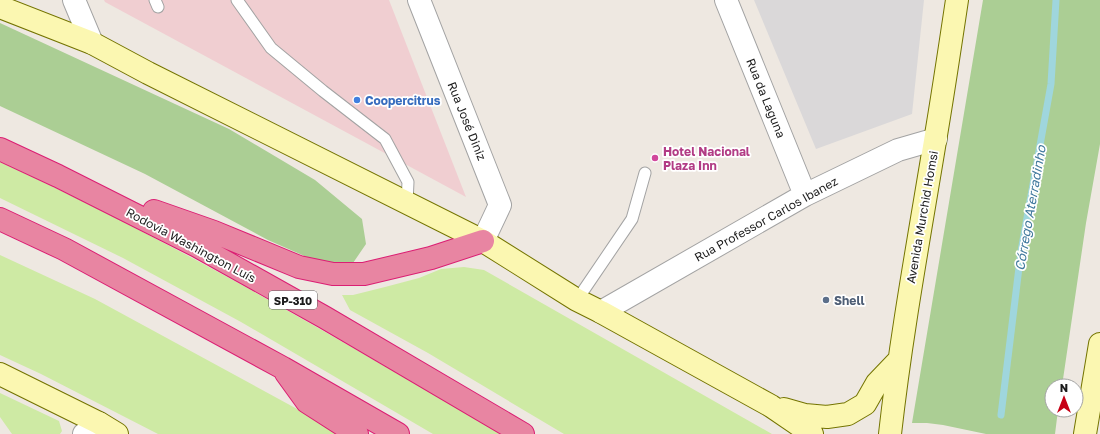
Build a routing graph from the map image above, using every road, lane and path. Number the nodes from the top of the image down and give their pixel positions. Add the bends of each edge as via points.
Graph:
1 (74, 0) edge
2 (237, 0) edge
3 (419, 0) edge
4 (726, 0) edge
5 (957, 0) edge
6 (0, 7) edge
7 (92, 43) junction
8 (936, 139) junction
9 (0, 149) edge
10 (645, 173) dead end
11 (58, 176) junction
12 (805, 195) junction
13 (407, 203) junction
14 (0, 219) edge
15 (483, 241) junction
16 (577, 300) junction
17 (601, 312) junction
18 (1100, 344) edge
19 (899, 360) junction
20 (284, 368) junction
21 (0, 374) edge
22 (771, 406) junction
23 (100, 430) edge
24 (357, 434) edge
25 (398, 434) edge
26 (523, 434) edge
27 (812, 434) edge
28 (890, 434) edge
29 (1085, 434) edge

1 - 7 street
2 - 13 lane via 271,48 385,139 408,182
3 - 15 street, Rua José Diniz via 500,205
4 - 12 street, Rua da Laguna
5 - 8 main road, Avenida Murchid Homsi
6 - 7 main road
7 - 13 main road
8 - 12 street, Rua Professor Carlos Ibanez via 898,150
8 - 19 main road, Avenida Murchid Homsi
9 - 11 highway, Rodovia Washington Luís / SP-310
10 - 16 lane via 632,219
11 - 15 highway via 214,232 299,266 333,274 364,274 430,258
11 - 26 highway, Rodovia Washington Luís / SP-310 via 197,246
12 - 17 street, Rua Professor Carlos Ibanez
13 - 15 main road
14 - 20 highway via 64,249
15 - 16 main road
16 - 17 main road
17 - 22 main road
18 - 29 main road
19 - 22 main road via 877,383 865,404 848,414 827,417 805,415
19 - 28 main road, Avenida Murchid Homsi
20 - 24 highway via 306,402
20 - 25 highway
21 - 23 main road
22 - 27 main road

